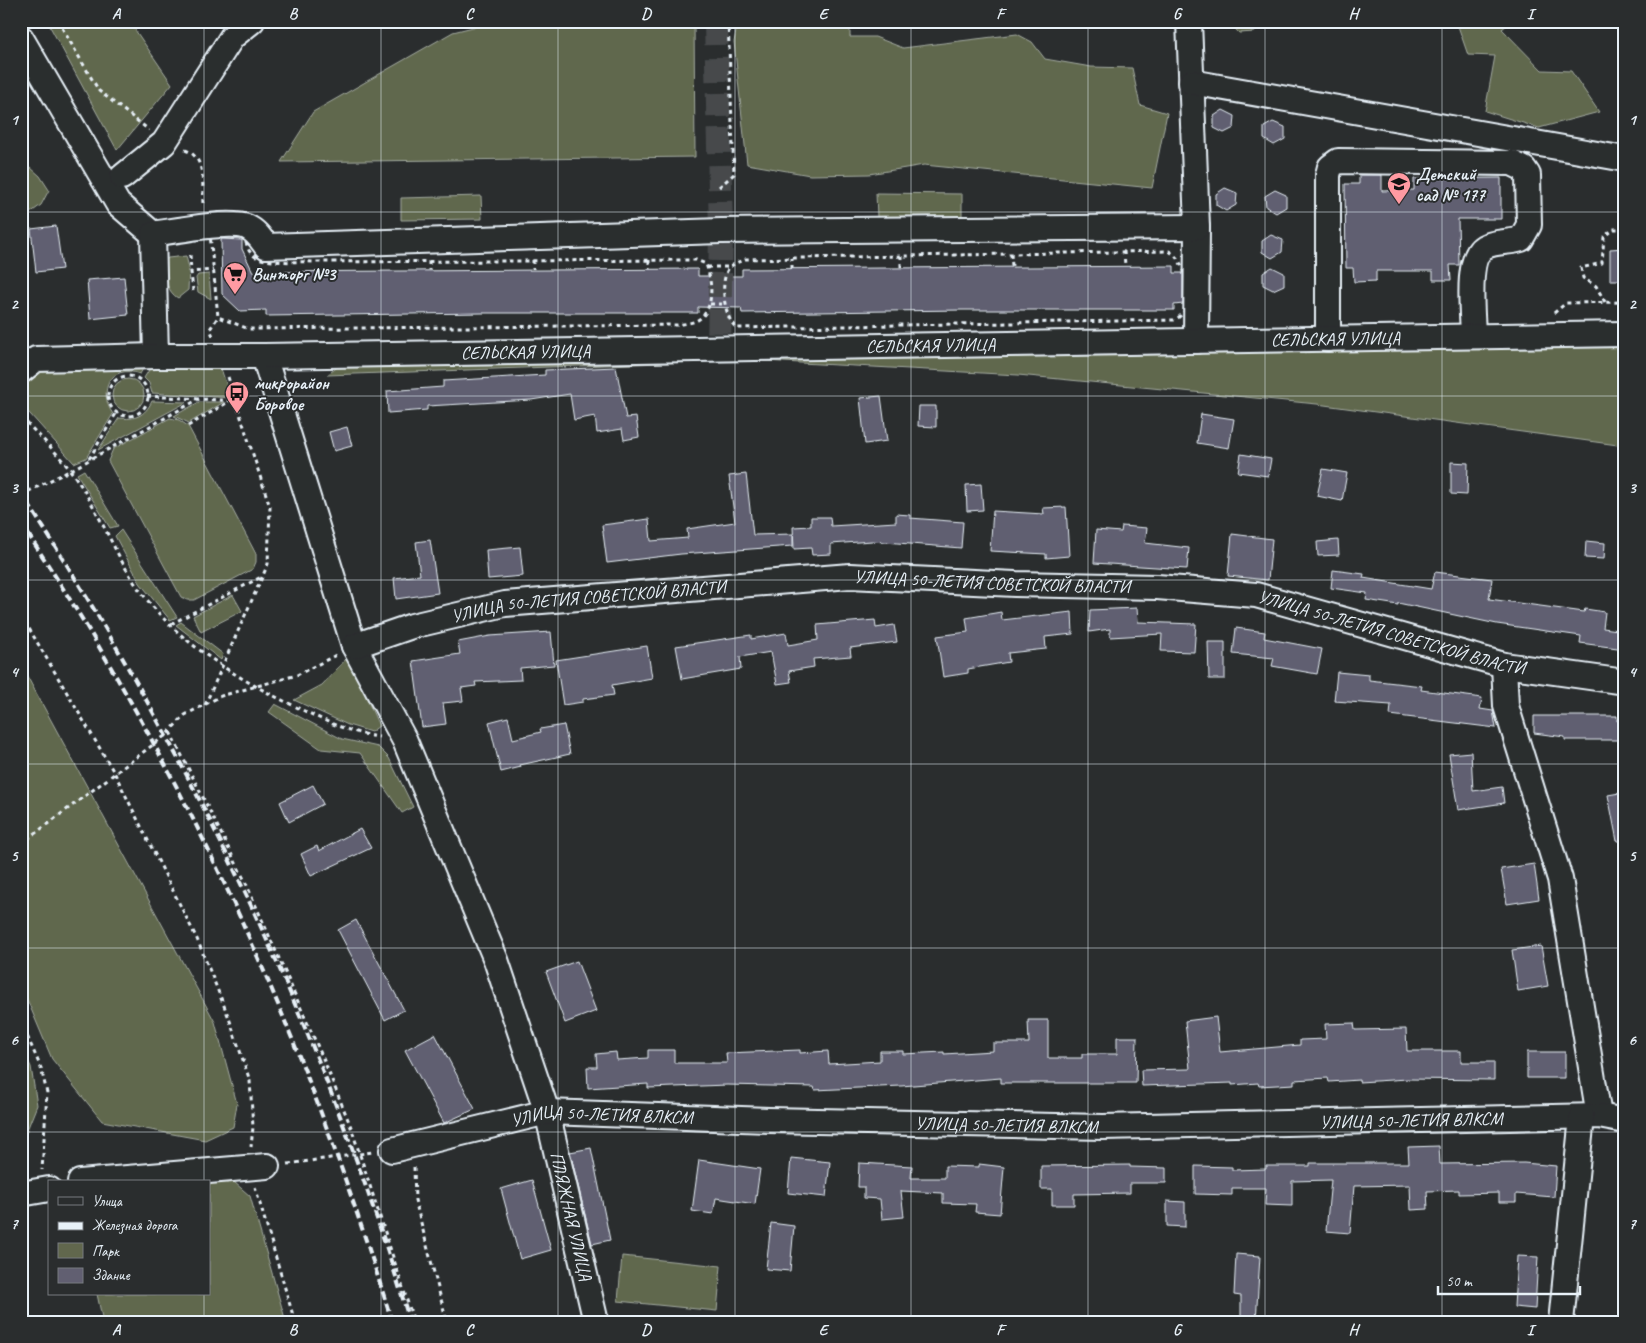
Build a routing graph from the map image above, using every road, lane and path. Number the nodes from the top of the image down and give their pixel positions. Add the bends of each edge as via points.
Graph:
1 (58, 21) edge
2 (252, 21) edge
3 (728, 21) edge
4 (1189, 21) edge
5 (21, 38) edge
6 (1191, 82) junction
7 (164, 143) junction
8 (1625, 159) edge
9 (122, 177) dead end
10 (719, 187) dead end
11 (204, 226) junction
12 (1197, 227) junction
13 (1625, 229) edge
14 (153, 234) junction
15 (1124, 252) junction
16 (1011, 254) junction
17 (190, 255) dead end
18 (901, 256) junction
19 (792, 258) junction
20 (533, 260) junction
21 (649, 260) junction
22 (429, 261) junction
23 (731, 266) junction
24 (1012, 266) dead end
25 (1125, 266) dead end
26 (707, 267) junction
27 (901, 267) dead end
28 (533, 269) dead end
29 (649, 269) dead end
30 (792, 269) dead end
31 (213, 270) junction
32 (429, 270) dead end
33 (191, 272) junction
34 (193, 291) dead end
35 (1605, 302) dead end
36 (710, 304) junction
37 (725, 304) junction
38 (1625, 334) edge
39 (1473, 336) junction
40 (1328, 339) junction
41 (1196, 341) junction
42 (156, 356) junction
43 (229, 356) junction
44 (264, 356) junction
45 (21, 371) edge
46 (147, 396) junction
47 (199, 399) junction
48 (230, 401) junction
49 (236, 401) junction
50 (117, 412) junction
51 (21, 417) edge
52 (188, 426) dead end
53 (88, 461) junction
54 (70, 470) junction
55 (21, 495) edge
56 (263, 575) junction
57 (21, 615) edge
58 (171, 624) junction
59 (354, 646) junction
60 (1504, 664) junction
61 (222, 667) junction
62 (1625, 682) edge
63 (253, 686) junction
64 (205, 705) junction
65 (170, 732) junction
66 (405, 741) junction
67 (115, 774) junction
68 (21, 844) edge
69 (21, 1022) edge
70 (547, 1112) junction
71 (1590, 1116) junction
72 (1625, 1122) edge
73 (430, 1140) junction
74 (392, 1150) joint
75 (359, 1154) junction
76 (258, 1167) junction
77 (104, 1180) edge
78 (37, 1191) edge
79 (295, 1322) edge
80 (414, 1322) edge
81 (447, 1322) edge
82 (596, 1322) edge
83 (1561, 1322) edge

1 - 7 path via 99,91
2 - 7 street via 232,37
3 - 10 path via 734,174
4 - 6 street
5 - 14 street via 118,204
6 - 8 street
6 - 12 street
7 - 9 street
7 - 11 path via 189,151 202,166
11 - 12 street via 245,226 256,232 266,246 721,231
11 - 14 street
12 - 41 street
13 - 35 path via 1613,229 1604,237 1602,263 1580,268 1583,278 1596,286
14 - 42 street
15 - 16 path
15 - 25 path
15 - 37 path via 1169,251 1176,255 1187,274 1187,308 1180,318 737,328 727,316
16 - 18 path
16 - 24 path
17 - 33 path
18 - 19 path
18 - 27 path
19 - 23 path via 746,258
19 - 30 path
20 - 21 path
20 - 22 path
20 - 28 path
21 - 26 path via 696,260
21 - 29 path
22 - 31 path via 260,260 251,255 244,237 234,231 210,234
22 - 32 path
23 - 26 path
23 - 37 path via 725,275
26 - 36 path
31 - 33 path
31 - 36 path via 218,317 249,329 677,325 696,321 706,313
33 - 34 path
36 - 37 path
38 - 39 street, СЕЛЬСКАЯ УЛИЦА
39 - 40 street, СЕЛЬСКАЯ УЛИЦА
39 - 40 street via 1474,260 1485,246 1521,239 1529,225 1528,175 1524,169 1512,163 1338,161 1328,175
40 - 41 street, СЕЛЬСКАЯ УЛИЦА
41 - 44 street, СЕЛЬСКАЯ УЛИЦА
42 - 43 street, СЕЛЬСКАЯ УЛИЦА
42 - 45 street, СЕЛЬСКАЯ УЛИЦА via 36,359
43 - 44 street, СЕЛЬСКАЯ УЛИЦА
43 - 49 path
44 - 59 street, ПЛЯЖНАЯ УЛИЦА
46 - 47 path
46 - 50 path via 139,412 127,416
46 - 50 path via 139,379 120,377 111,384 108,396
47 - 48 path
47 - 53 path
48 - 49 path
48 - 52 path
49 - 56 path via 270,506 268,564
50 - 53 path
51 - 54 path
53 - 54 path
54 - 55 path
54 - 58 path via 135,582
56 - 58 path
56 - 61 path
57 - 67 path
58 - 61 path via 205,656
59 - 60 street, УЛИЦА 50-ЛЕТИЯ СОВЕТСКОЙ ВЛАСТИ via 412,626 505,604 850,576 1157,587 1256,595
59 - 63 path via 297,674
59 - 66 street, ПЛЯЖНАЯ УЛИЦА
60 - 62 street, УЛИЦА 50-ЛЕТИЯ СОВЕТСКОЙ ВЛАСТИ
60 - 71 street via 1506,706 1560,879
61 - 63 path
61 - 64 path
63 - 64 path
63 - 66 path via 356,734
64 - 65 path via 186,715
65 - 67 path
65 - 75 path via 245,881 297,997
66 - 70 street, ПЛЯЖНАЯ УЛИЦА via 496,960
67 - 68 path
67 - 76 path via 197,939 229,1018 250,1081
69 - 78 path via 41,1068 47,1093
70 - 71 street, УЛИЦА 50-ЛЕТИЯ ВЛКСМ via 1103,1127
70 - 73 street, УЛИЦА 50-ЛЕТИЯ ВЛКСМ
70 - 82 street, ПЛЯЖНАЯ УЛИЦА
71 - 72 street, УЛИЦА 50-ЛЕТИЯ ВЛКСМ
71 - 83 street
73 - 74 street, УЛИЦА 50-ЛЕТИЯ ВЛКСМ
73 - 81 path via 413,1170 415,1200
74 - 75 path
75 - 76 path
75 - 80 path
76 - 77 street
76 - 79 path

